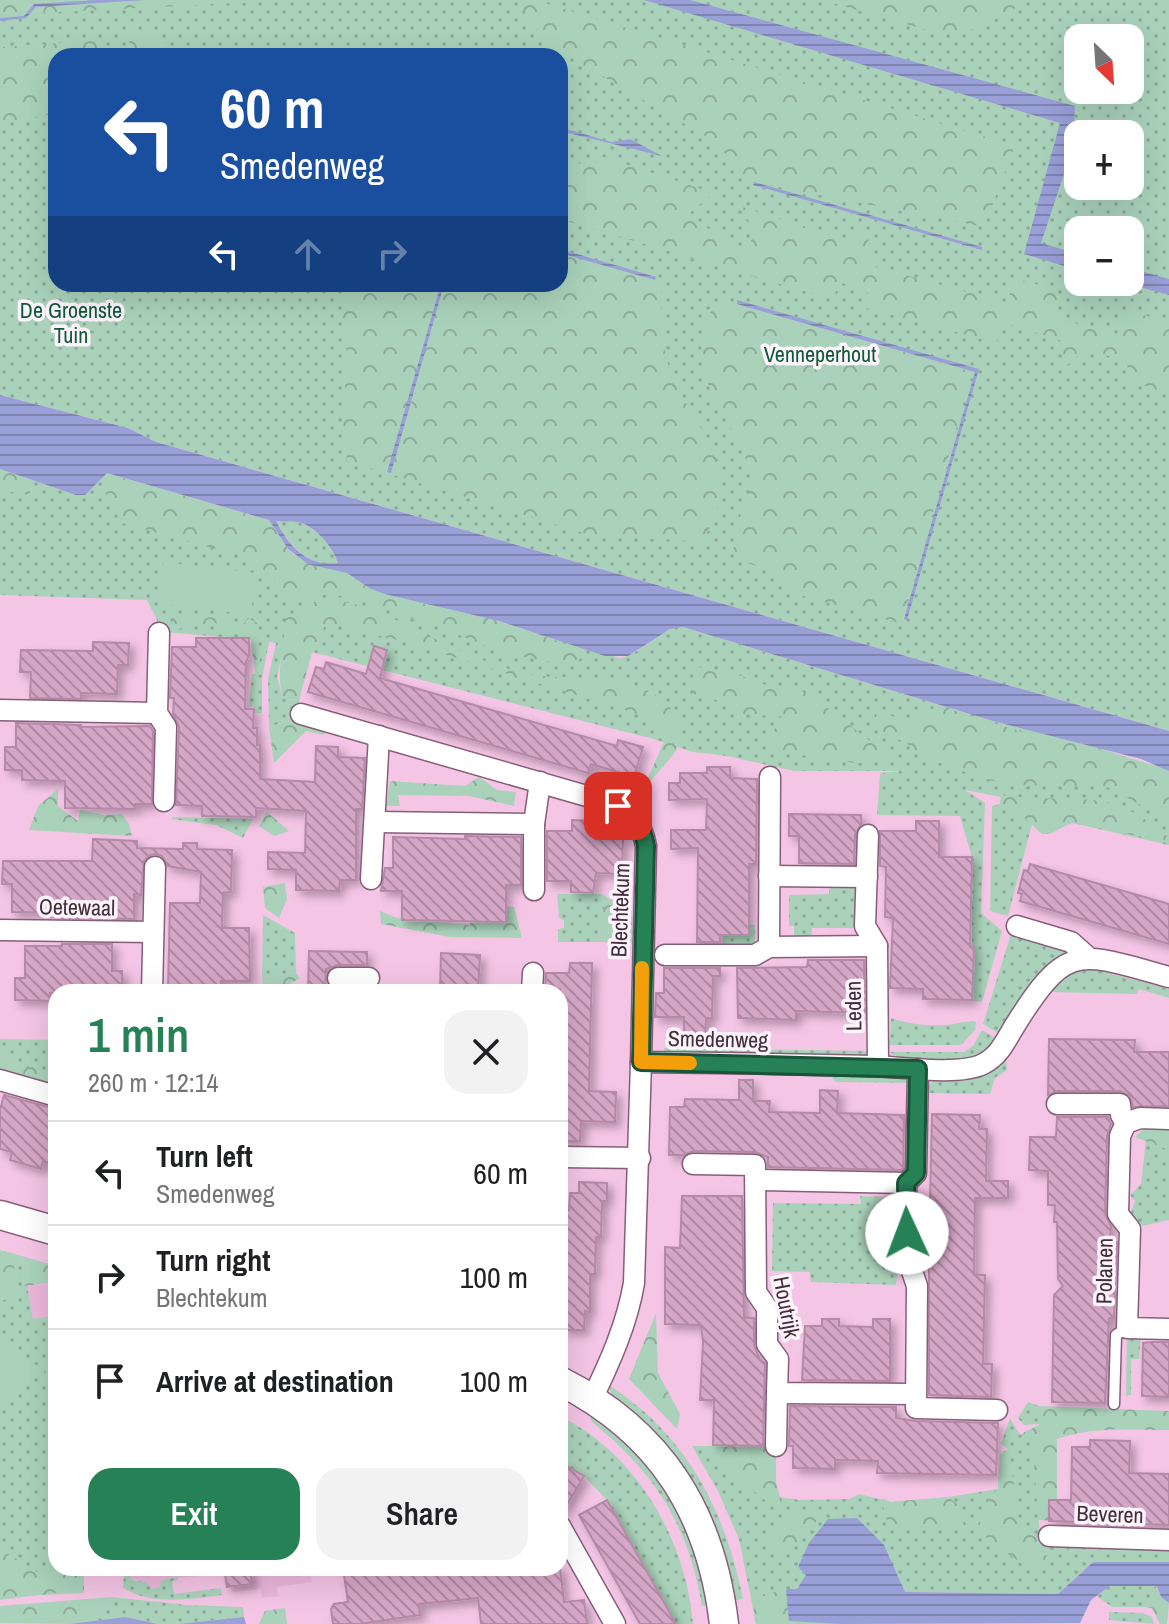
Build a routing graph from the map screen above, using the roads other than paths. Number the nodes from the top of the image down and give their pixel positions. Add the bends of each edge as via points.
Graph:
1 (159, 633) dead end
2 (0, 710) edge
3 (157, 713) junction
4 (301, 714) dead end
5 (379, 736) junction
6 (770, 777) dead end
7 (540, 782) junction
8 (164, 801) dead end
9 (376, 822) junction
10 (534, 824) junction
11 (868, 835) dead end
12 (155, 867) dead end
13 (769, 876) junction
14 (867, 877) junction
15 (371, 879) dead end
16 (534, 890) dead end
17 (1017, 926) dead end
18 (0, 930) edge
19 (153, 932) junction
20 (877, 946) junction
21 (769, 947) junction
22 (665, 955) dead end
23 (1089, 958) junction
24 (1169, 977) edge
25 (338, 978) dead end
26 (369, 981) edge
27 (152, 984) edge
28 (641, 1062) junction
29 (878, 1066) junction
30 (918, 1069) junction
31 (0, 1080) edge
32 (48, 1094) edge
33 (1057, 1104) dead end
34 (1169, 1119) edge
35 (1126, 1123) junction
36 (568, 1157) edge
37 (640, 1158) junction
38 (693, 1164) dead end
39 (756, 1180) junction
40 (906, 1183) junction
41 (0, 1215) edge
42 (48, 1229) edge
43 (1127, 1328) junction
44 (1169, 1329) edge
45 (568, 1386) edge
46 (777, 1393) junction
47 (915, 1394) junction
48 (592, 1399) junction
49 (1114, 1404) dead end
50 (997, 1410) dead end
51 (776, 1446) dead end
52 (1049, 1536) dead end
53 (568, 1540) edge
54 (1169, 1540) edge
55 (615, 1624) edge
56 (724, 1624) edge

1 - 3 street
2 - 3 street
3 - 8 street via 166,727
4 - 5 street, Blechtekum
5 - 7 street, Blechtekum
5 - 9 street
6 - 13 street
7 - 10 street
7 - 28 street, Blechtekum via 618,806 634,817 643,833
9 - 10 street
9 - 15 street
10 - 16 street
11 - 14 street, Leden
12 - 19 street
13 - 14 street
13 - 21 street
14 - 20 street, Leden via 865,926
17 - 23 street via 1071,942
18 - 19 street, Oetewaal
19 - 27 street
20 - 21 street
20 - 29 street, Leden
21 - 22 street via 755,955
23 - 24 street
23 - 30 street, Smedenweg via 1058,968 1047,978 997,1055 985,1063 963,1069
25 - 26 street
28 - 29 street, Smedenweg
28 - 37 street, Smedenweg
29 - 30 street, Smedenweg
30 - 40 street via 916,1173
31 - 32 street
33 - 35 street via 1120,1104
34 - 35 street
35 - 43 street, Polanen via 1120,1136 1118,1214 1130,1229
36 - 37 street
37 - 48 street, Smedenweg via 630,1305
38 - 39 street via 755,1165
39 - 40 street
39 - 46 street, Houtrijk via 756,1292 767,1308 767,1344 778,1359
40 - 47 street via 908,1259 917,1286
41 - 42 street
43 - 44 street, Polanen
43 - 49 lane, Polanen via 1116,1335
45 - 48 street
46 - 47 street
46 - 51 street, Houtrijk
47 - 50 street via 916,1408
48 - 56 street via 661,1459 680,1487 714,1565
52 - 54 street, Beveren
53 - 55 street

